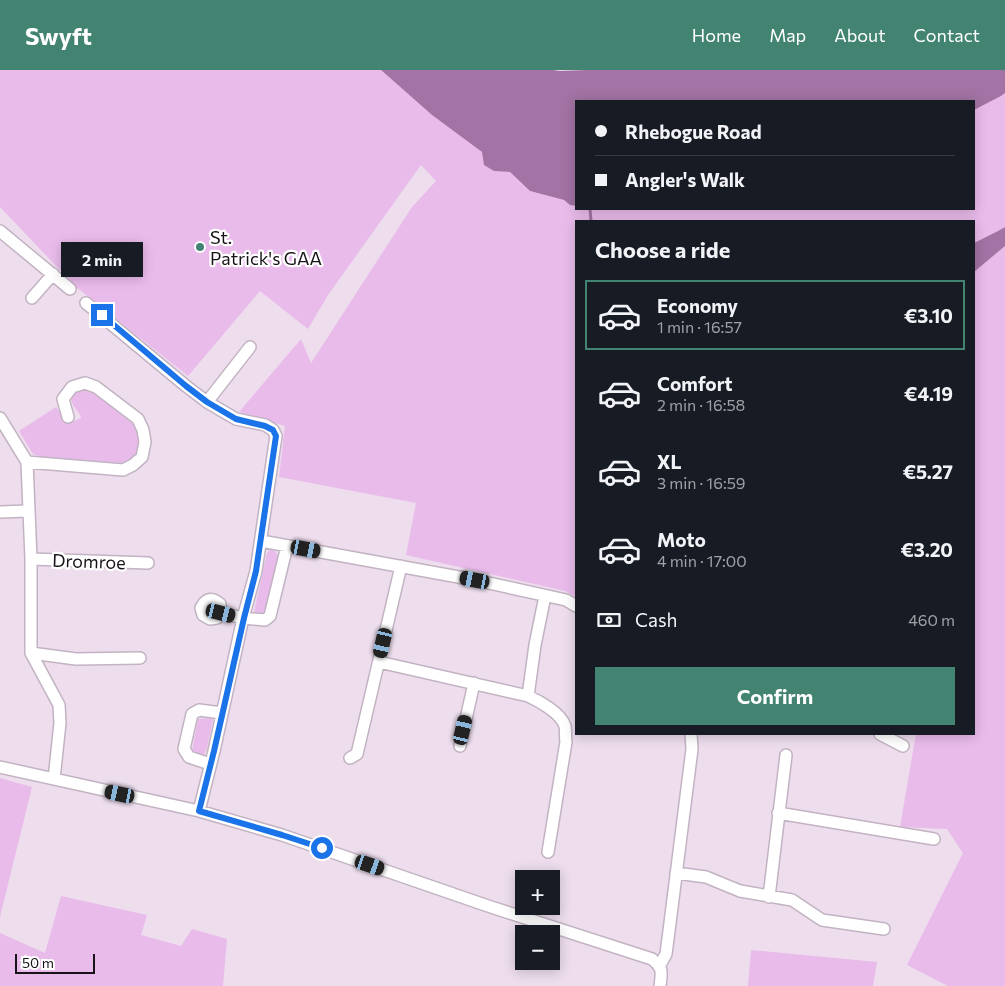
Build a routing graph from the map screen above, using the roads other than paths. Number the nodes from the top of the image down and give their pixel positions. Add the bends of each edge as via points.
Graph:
1 (0, 231) edge
2 (53, 274) junction
3 (70, 288) dead end
4 (32, 298) dead end
5 (86, 303) dead end
6 (250, 347) dead end
7 (207, 402) junction
8 (68, 417) dead end
9 (0, 418) edge
10 (27, 462) junction
11 (28, 511) junction
12 (0, 512) edge
13 (261, 540) junction
14 (287, 546) junction
15 (31, 559) junction
16 (148, 564) dead end
17 (401, 566) junction
18 (545, 596) junction
19 (575, 605) edge
20 (221, 613) dead end
21 (244, 618) junction
22 (31, 653) junction
23 (140, 658) dead end
24 (379, 662) junction
25 (474, 683) junction
26 (528, 696) junction
27 (222, 713) junction
28 (691, 735) edge
29 (882, 735) edge
30 (460, 746) dead end
31 (903, 746) dead end
32 (786, 755) dead end
33 (350, 758) dead end
34 (210, 764) junction
35 (0, 767) edge
36 (54, 779) junction
37 (199, 811) junction
38 (778, 813) junction
39 (934, 838) dead end
40 (548, 852) dead end
41 (676, 873) junction
42 (769, 897) junction
43 (884, 929) dead end
44 (660, 965) junction
45 (660, 986) edge

1 - 2 street
2 - 3 street
2 - 4 street
5 - 7 street
6 - 7 street
7 - 13 street via 236,419 265,426 276,436
8 - 10 street via 63,399 72,387 85,382 96,387 138,419 145,442 142,457 123,470
9 - 10 street
10 - 11 street, Dromroe
11 - 12 street
11 - 15 street, Dromroe
13 - 14 street
13 - 21 street
14 - 17 street
14 - 21 street via 270,616 265,620
15 - 16 street, Dromroe
15 - 22 street, Dromroe
17 - 18 street
17 - 24 street
18 - 19 street
18 - 26 street
20 - 21 street
21 - 27 street
22 - 23 street via 76,659
22 - 36 street, Dromroe via 59,705
24 - 25 street
24 - 33 street via 357,754
25 - 26 street
25 - 30 street
26 - 40 street via 554,712 564,725 566,742
27 - 34 street
27 - 34 street via 199,710 192,714 184,749 189,757
28 - 41 street
29 - 31 street
32 - 38 street
34 - 37 street
35 - 36 street
36 - 37 street
37 - 44 street via 282,835 652,959
38 - 39 street
38 - 42 street
41 - 42 street via 706,877 740,891
41 - 44 street via 666,954
42 - 43 street via 792,900 822,920
44 - 45 street

